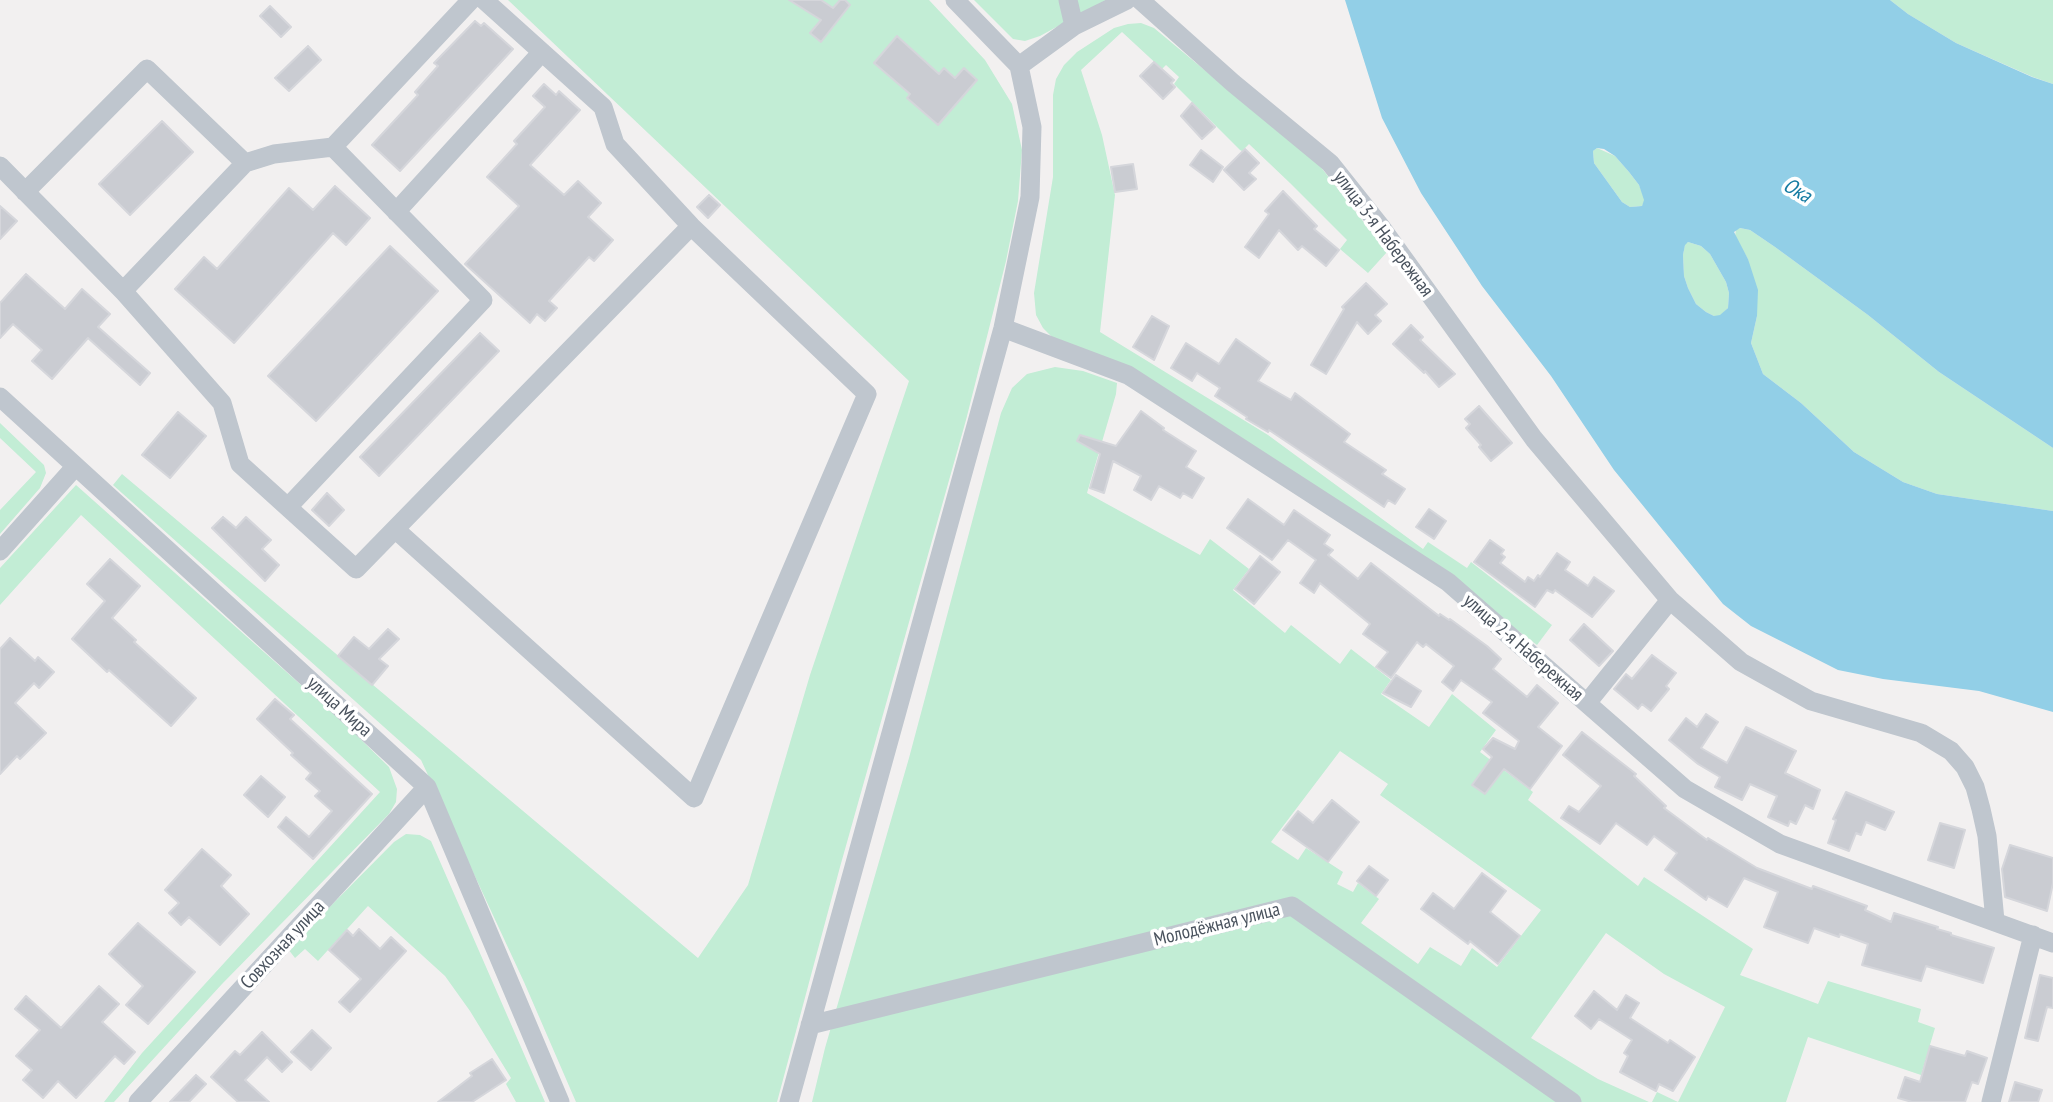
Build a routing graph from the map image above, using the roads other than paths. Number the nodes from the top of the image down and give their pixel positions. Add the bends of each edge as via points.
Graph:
1 (471, 0) edge
2 (484, 0) edge
3 (955, 0) edge
4 (1068, 0) edge
5 (1127, 0) edge
6 (1140, 0) edge
7 (1074, 26) junction
8 (542, 52) junction
9 (1019, 66) junction
10 (333, 147) junction
11 (245, 163) junction
12 (0, 166) edge
13 (25, 192) junction
14 (397, 212) junction
15 (691, 226) junction
16 (123, 291) junction
17 (1003, 328) junction
18 (0, 397) edge
19 (75, 467) junction
20 (288, 508) junction
21 (395, 530) junction
22 (0, 551) edge
23 (1670, 600) junction
24 (1587, 703) junction
25 (427, 787) junction
26 (1995, 921) junction
27 (2033, 935) junction
28 (2053, 943) edge
29 (810, 1026) junction
30 (138, 1102) edge
31 (560, 1102) edge
32 (789, 1102) edge
33 (1572, 1102) edge
34 (1991, 1102) edge

1 - 10 street
2 - 8 street
3 - 9 street
4 - 7 street
5 - 7 street
6 - 23 street, улица 3-я Набережная via 1330,163 1534,439
7 - 9 street
8 - 14 street
8 - 15 street via 603,107 615,144
9 - 17 street via 1032,127 1030,197
10 - 11 street via 274,154
10 - 14 street
11 - 13 street via 147,69
11 - 16 street
12 - 13 street
13 - 16 street
14 - 20 street via 483,300
15 - 21 street
15 - 21 street via 867,394 694,799
16 - 20 street via 222,402 240,464
17 - 24 street, улица 2-я Набережная via 1128,375 1448,582
17 - 29 street
18 - 19 street, улица Мира
19 - 22 street
19 - 25 street, улица Мира
20 - 21 street via 356,569
23 - 24 street
23 - 26 street, улица 3-я Набережная via 1741,662 1811,701 1921,733 1951,751 1965,767 1982,809
24 - 26 street, улица 2-я Набережная via 1685,789 1780,844
25 - 30 street, Совхозная улица
25 - 31 street, улица Мира
26 - 27 street, улица 2-я Набережная
27 - 28 street, улица 2-я Набережная
27 - 34 street
29 - 32 street
29 - 33 street, Молодёжная улица via 1292,906

